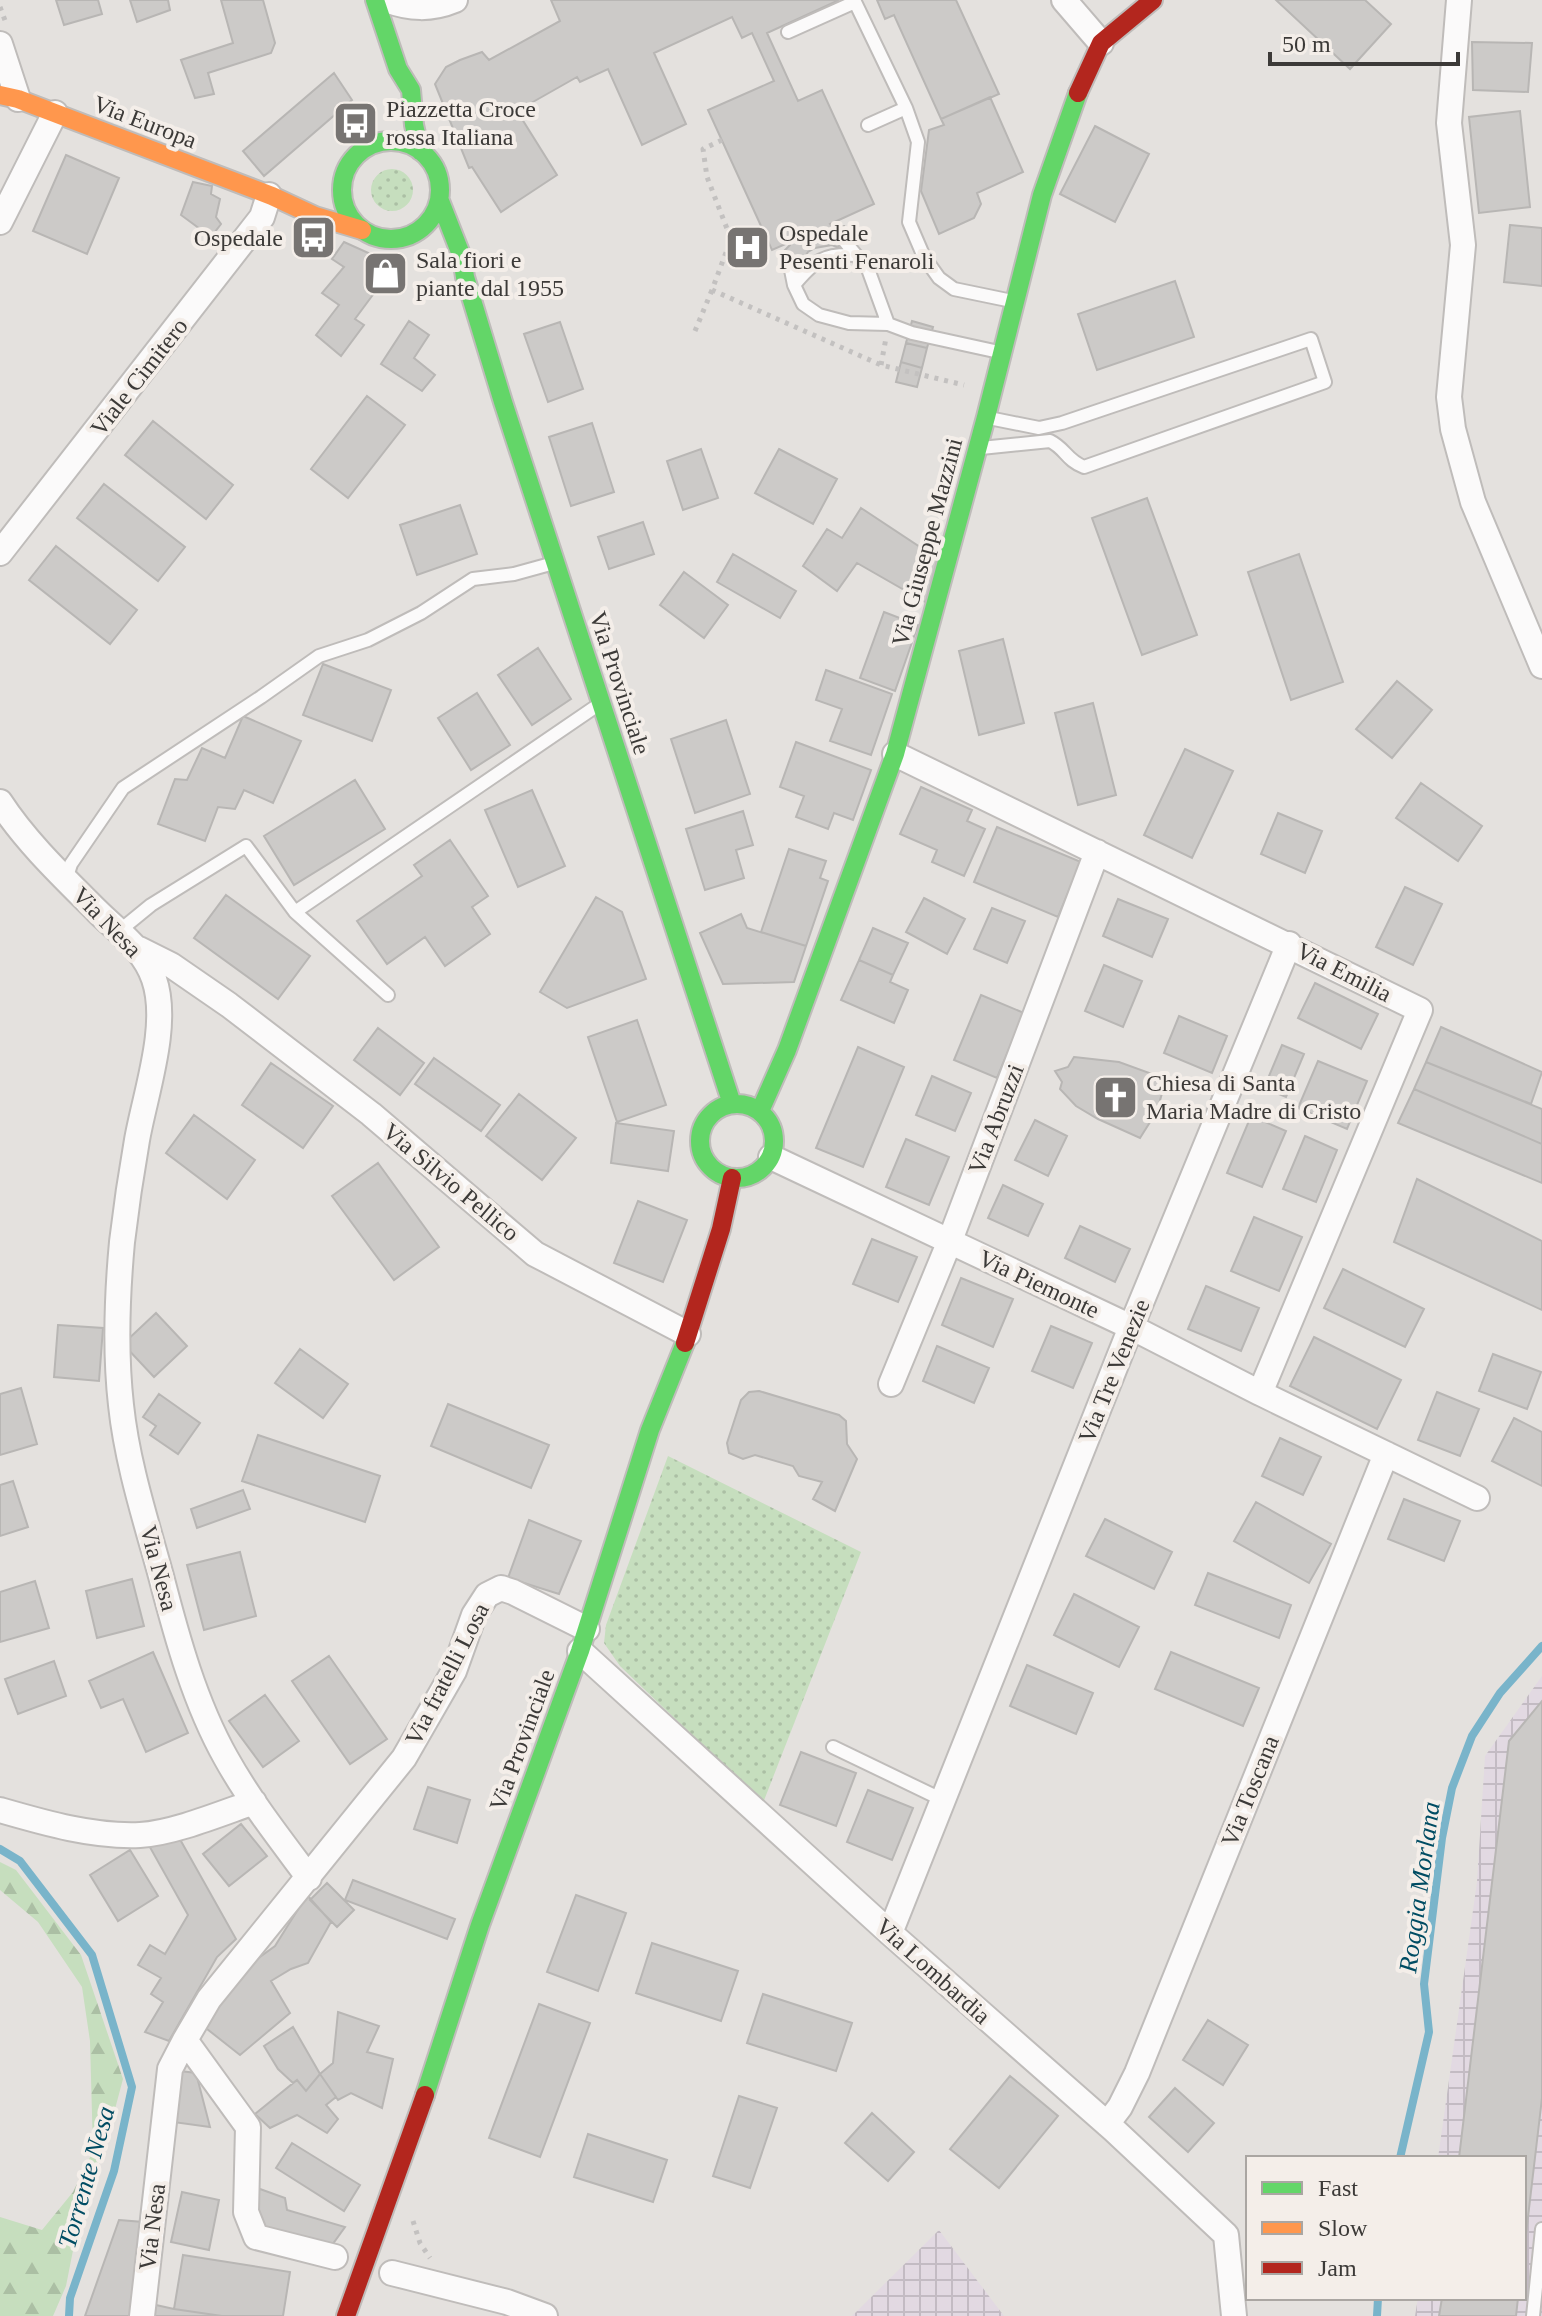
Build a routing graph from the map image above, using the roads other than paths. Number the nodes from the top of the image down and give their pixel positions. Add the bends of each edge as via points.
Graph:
1 (375, 0) edge
2 (386, 0) edge
3 (455, 0) edge
4 (1064, 0) edge
5 (1153, 0) edge
6 (1459, 0) edge
7 (788, 32) dead end
8 (5, 39) edge
9 (1101, 43) junction
10 (398, 69) junction
11 (9, 97) edge
12 (395, 99) dead end
13 (906, 108) junction
14 (55, 113) junction
15 (868, 125) dead end
16 (420, 151) junction
17 (346, 172) junction
18 (271, 195) junction
19 (440, 201) junction
20 (0, 222) edge
21 (362, 230) junction
22 (842, 238) dead end
23 (396, 239) junction
24 (420, 246) dead end
25 (856, 255) junction
26 (442, 258) dead end
27 (789, 260) dead end
28 (465, 277) junction
29 (794, 285) junction
30 (1015, 302) junction
31 (888, 324) junction
32 (1002, 352) junction
33 (986, 417) junction
34 (1062, 423) junction
35 (1059, 445) junction
36 (978, 448) junction
37 (0, 553) edge
38 (555, 562) junction
39 (1542, 666) edge
40 (601, 703) junction
41 (895, 754) junction
42 (0, 802) edge
43 (1097, 852) junction
44 (66, 880) junction
45 (295, 912) junction
46 (118, 932) junction
47 (1289, 944) junction
48 (139, 949) junction
49 (157, 994) junction
50 (388, 995) dead end
51 (229, 1005) junction
52 (732, 1104) junction
53 (760, 1111) junction
54 (771, 1157) junction
55 (732, 1178) junction
56 (949, 1243) junction
57 (1131, 1327) junction
58 (688, 1334) junction
59 (891, 1384) dead end
60 (1260, 1393) junction
61 (1386, 1454) junction
62 (1477, 1498) dead end
63 (584, 1640) junction
64 (833, 1747) dead end
65 (943, 1800) junction
66 (254, 1802) junction
67 (3, 1805) edge
68 (309, 1878) junction
69 (890, 1933) junction
70 (185, 2040) junction
71 (1107, 2124) junction
72 (1542, 2229) edge
73 (335, 2257) dead end
74 (392, 2273) dead end
75 (142, 2316) edge
76 (346, 2316) edge
77 (545, 2316) edge
78 (1234, 2316) edge
79 (1533, 2316) edge

1 - 10 street
2 - 3 street via 427,8
4 - 9 street
5 - 9 street, Via Giuseppe Mazzini
6 - 39 street via 1449,123 1463,245 1449,397 1473,502
7 - 13 lane via 855,2
8 - 11 street
9 - 30 street, Via Giuseppe Mazzini via 1073,103 1042,195
10 - 12 street
10 - 16 street via 411,90
11 - 14 street, Via Europa
13 - 15 lane
13 - 30 lane via 918,142 909,222 924,257 954,289
14 - 18 street, Via Europa
14 - 20 street
16 - 17 street via 382,136 359,153
16 - 19 street via 437,173
17 - 18 street, Via Europa via 320,190 289,198
17 - 21 street via 343,197
18 - 21 street, Via Europa
18 - 37 street, Viale Cimitero via 253,229
19 - 23 street via 419,231
19 - 28 street, Via Provinciale
21 - 23 street
22 - 25 lane
23 - 24 street
25 - 29 lane via 818,260
25 - 31 lane via 868,269
26 - 28 street
27 - 29 lane
28 - 38 street, Via Provinciale
29 - 31 lane via 803,304 819,315 849,323
30 - 32 street, Via Giuseppe Mazzini
31 - 32 lane
32 - 33 street, Via Giuseppe Mazzini
33 - 34 lane via 1039,428
33 - 36 street, Via Giuseppe Mazzini
34 - 35 lane
34 - 35 lane via 1311,339 1325,382 1084,467 1069,462
35 - 36 lane via 1050,441
36 - 41 street, Via Giuseppe Mazzini
38 - 40 street, Via Provinciale
38 - 44 lane via 473,579 395,627 319,656 123,788 71,864
40 - 45 lane
40 - 52 street, Via Provinciale
41 - 43 street, Via Emilia
41 - 53 street, Via Giuseppe Mazzini
42 - 44 street, Via Nesa
43 - 47 street, Via Emilia
43 - 56 street, Via Abruzzi
44 - 46 street, Via Nesa
45 - 46 lane via 246,846 151,905
45 - 50 lane
46 - 48 street, Via Nesa
47 - 57 street, Via Tre Venezie
47 - 60 street, Via Emilia via 1420,1010
48 - 49 street, Via Nesa
48 - 51 street, Via Silvio Pellico
49 - 51 street, Via Silvio Pellico via 176,991
49 - 66 street, Via Nesa via 158,1044 122,1243 117,1341 121,1407 177,1638 225,1756
51 - 58 street, Via Silvio Pellico via 371,1114 535,1254
52 - 53 street
52 - 55 street via 709,1117 700,1136 709,1166
53 - 54 street via 774,1132
54 - 55 street via 753,1175
54 - 56 street, Via Piemonte
55 - 58 street, Via Provinciale
56 - 57 street, Via Piemonte
56 - 59 street, Via Abruzzi
57 - 60 street, Via Piemonte
57 - 65 street, Via Tre Venezie
58 - 63 street, Via Provinciale via 650,1430
60 - 61 street, Via Piemonte
61 - 62 street, Via Piemonte
61 - 71 street, Via Toscana via 1137,2073
63 - 68 street, Via fratelli Losa via 513,1592 501,1588 487,1595 454,1671 404,1758
63 - 69 street, Via Lombardia
63 - 76 street, Via Provinciale
64 - 65 lane
65 - 69 street, Via Tre Venezie
66 - 67 street via 143,1835 102,1835
66 - 68 street, Via Nesa
68 - 70 street, Via Nesa via 209,1999
69 - 71 street, Via Lombardia
70 - 73 street via 248,2127 246,2212 256,2237
70 - 75 street, Via Nesa via 170,2069
71 - 78 street, Via Lombardia via 1226,2235
72 - 79 lane
74 - 77 street

